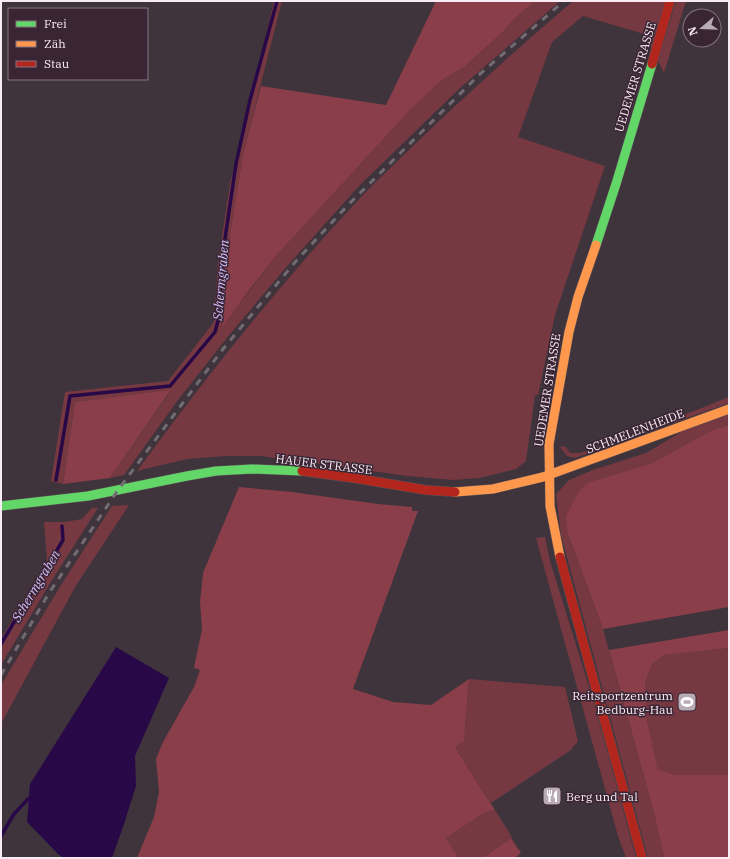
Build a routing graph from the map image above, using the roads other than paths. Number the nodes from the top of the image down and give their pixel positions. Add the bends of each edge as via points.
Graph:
1 (670, 1) edge
2 (729, 409) edge
3 (548, 476) junction
4 (1, 506) edge
5 (642, 858) edge

1 - 3 main road, UEDEMER STRASSE via 569,332 549,444
2 - 3 main road, SCHMELENHEIDE
3 - 4 main road, HAUER STRASSE via 507,487 457,492 308,472 277,469 231,470 202,473 90,496
3 - 5 main road, UEDEMER STRASSE via 550,506 568,592

